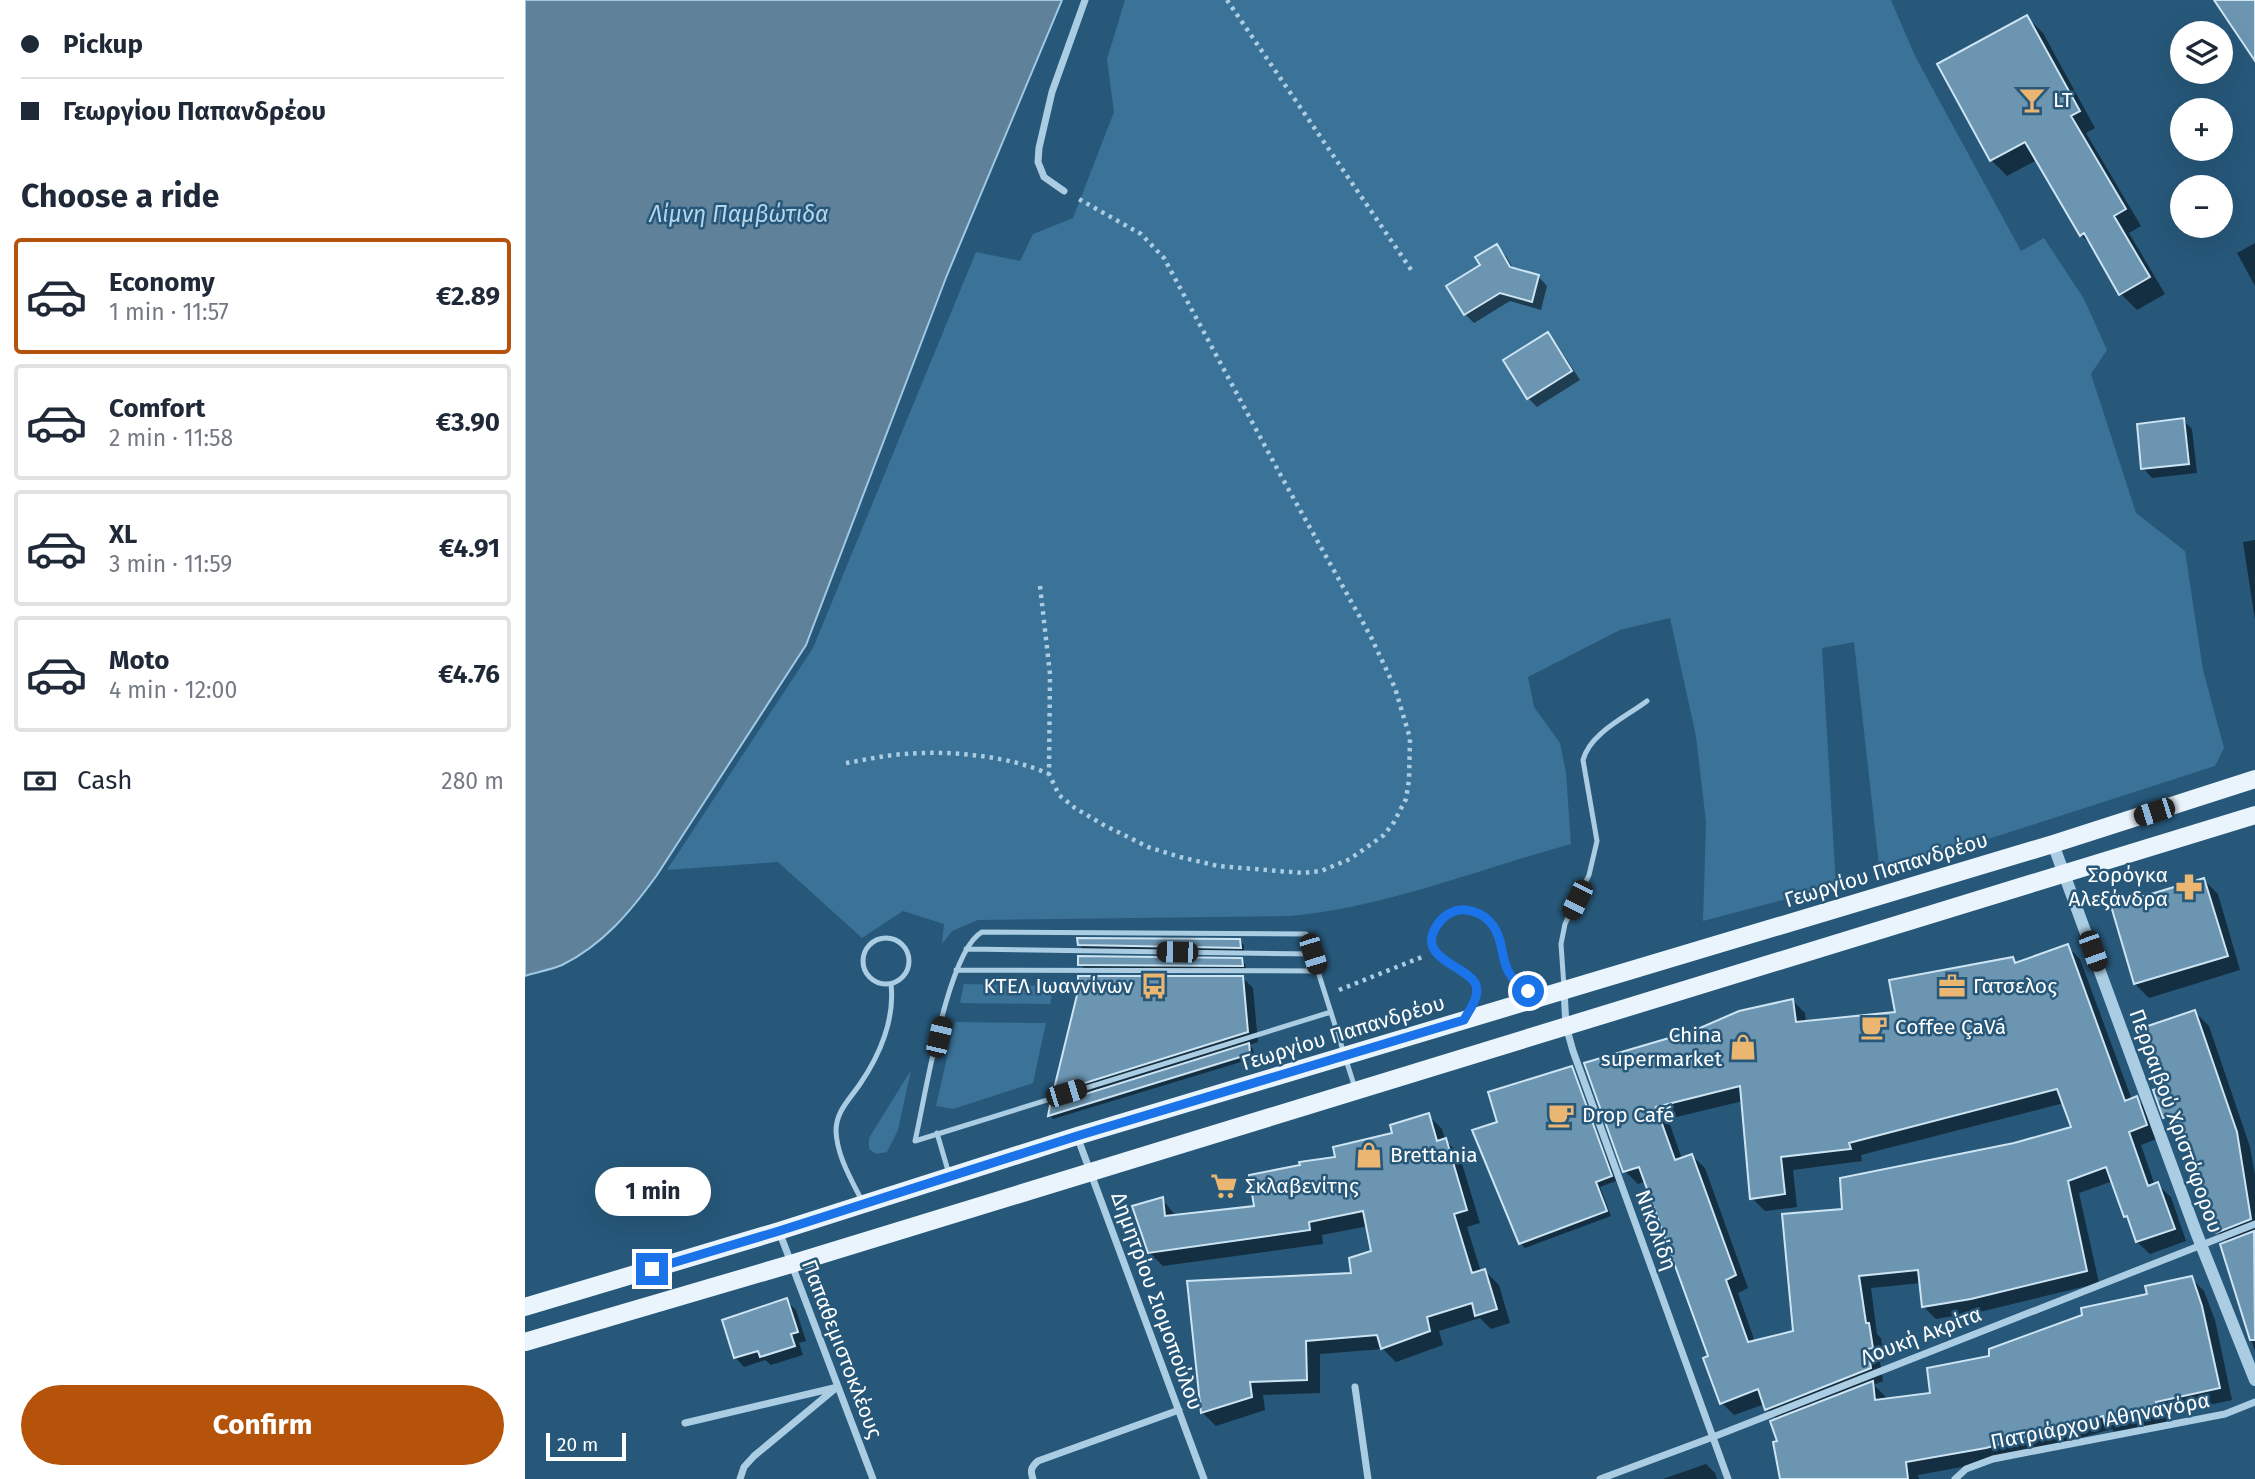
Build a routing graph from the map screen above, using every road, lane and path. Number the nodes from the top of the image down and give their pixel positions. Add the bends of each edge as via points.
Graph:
1 (1085, 0) edge
2 (1227, 0) edge
3 (1064, 191) joint
4 (1412, 271) dead end
5 (1040, 586) dead end
6 (1647, 701) dead end
7 (846, 763) dead end
8 (1049, 774) junction
9 (2255, 779) edge
10 (2255, 815) edge
11 (2053, 844) junction
12 (2065, 875) junction
13 (966, 949) junction
14 (1435, 951) junction
15 (1313, 954) junction
16 (956, 970) junction
17 (1318, 971) junction
18 (891, 984) junction
19 (1564, 990) junction
20 (1326, 995) junction
21 (1545, 996) junction
22 (1331, 1012) junction
23 (1464, 1020) junction
24 (1566, 1026) junction
25 (1345, 1056) junction
26 (1356, 1090) junction
27 (937, 1133) junction
28 (1077, 1136) junction
29 (1090, 1171) junction
30 (949, 1176) junction
31 (864, 1203) junction
32 (2255, 1224) edge
33 (779, 1231) junction
34 (2202, 1244) junction
35 (791, 1264) junction
36 (525, 1307) edge
37 (525, 1342) edge
38 (2255, 1380) edge
39 (838, 1387) junction
40 (1355, 1387) dead end
41 (2255, 1402) edge
42 (1179, 1410) junction
43 (685, 1423) dead end
44 (1713, 1437) junction
45 (740, 1479) edge
46 (873, 1479) edge
47 (1033, 1479) edge
48 (1204, 1479) edge
49 (1368, 1479) edge
50 (1600, 1479) edge
51 (1728, 1479) edge
52 (1955, 1479) edge

1 - 3 street via 1052,92 1039,148 1044,177
2 - 4 path
3 - 8 path via 1141,234 1164,258 1371,637 1395,688 1410,738 1406,799 1389,828 1350,859 1303,873 1218,866 1148,847 1075,808 1059,795
5 - 8 path via 1050,674
6 - 19 lane via 1594,739 1585,752 1597,841 1589,875 1565,924 1561,944
7 - 8 path via 906,754 962,754 1029,764
9 - 11 main road, Γεωργίου Παπανδρέου
10 - 12 main road
11 - 12 street, Περραιβού Χριστόφορου
11 - 19 main road, Γεωργίου Παπανδρέου
12 - 24 main road
12 - 34 street, Περραιβού Χριστόφορου
13 - 15 lane
13 - 15 lane via 982,932 1306,934
13 - 16 lane
14 - 20 path
14 - 21 lane via 1433,936 1442,919 1458,910 1476,912 1495,930 1503,962 1513,979 1528,991
14 - 23 lane via 1476,985 1476,996
15 - 17 lane
16 - 17 lane
16 - 27 lane via 915,1141
17 - 20 lane
18 - 18 lane via 874,981 863,966 866,948 881,938 900,942 909,958 904,976
18 - 31 lane via 890,1015 881,1047 836,1127 843,1162
19 - 21 main road, Γεωργίου Παπανδρέου
19 - 24 street, Νικολίδη
20 - 22 lane
21 - 23 main road, Γεωργίου Παπανδρέου
22 - 25 lane
22 - 27 lane
23 - 25 main road, Γεωργίου Παπανδρέου
24 - 26 main road
24 - 44 street, Νικολίδη
25 - 26 lane
25 - 28 main road, Γεωργίου Παπανδρέου
26 - 29 main road
27 - 30 lane
28 - 29 street, Δημητρίου Σιομοπούλου
28 - 30 main road, Γεωργίου Παπανδρέου
29 - 35 main road
29 - 42 street, Δημητρίου Σιομοπούλου
30 - 31 main road, Γεωργίου Παπανδρέου
31 - 33 main road, Γεωργίου Παπανδρέου
32 - 34 street, Λουκή Ακρίτα
33 - 35 street, Παπαθεμιστοκλέους
33 - 36 main road, Γεωργίου Παπανδρέου
34 - 38 street, Περραιβού Χριστόφορου
34 - 44 street, Λουκή Ακρίτα
35 - 37 main road
35 - 39 street, Παπαθεμιστοκλέους
39 - 43 street
39 - 45 street via 754,1456
39 - 46 street, Παπαθεμιστοκλέους
40 - 49 street
41 - 52 street, Πατριάρχου Αθηναγόρα via 2225,1414 1993,1459 1966,1469
42 - 47 street via 1038,1461 1032,1466
42 - 48 street, Δημητρίου Σιομοπούλου
44 - 50 street, Λουκή Ακρίτα
44 - 51 street, Νικολίδη

